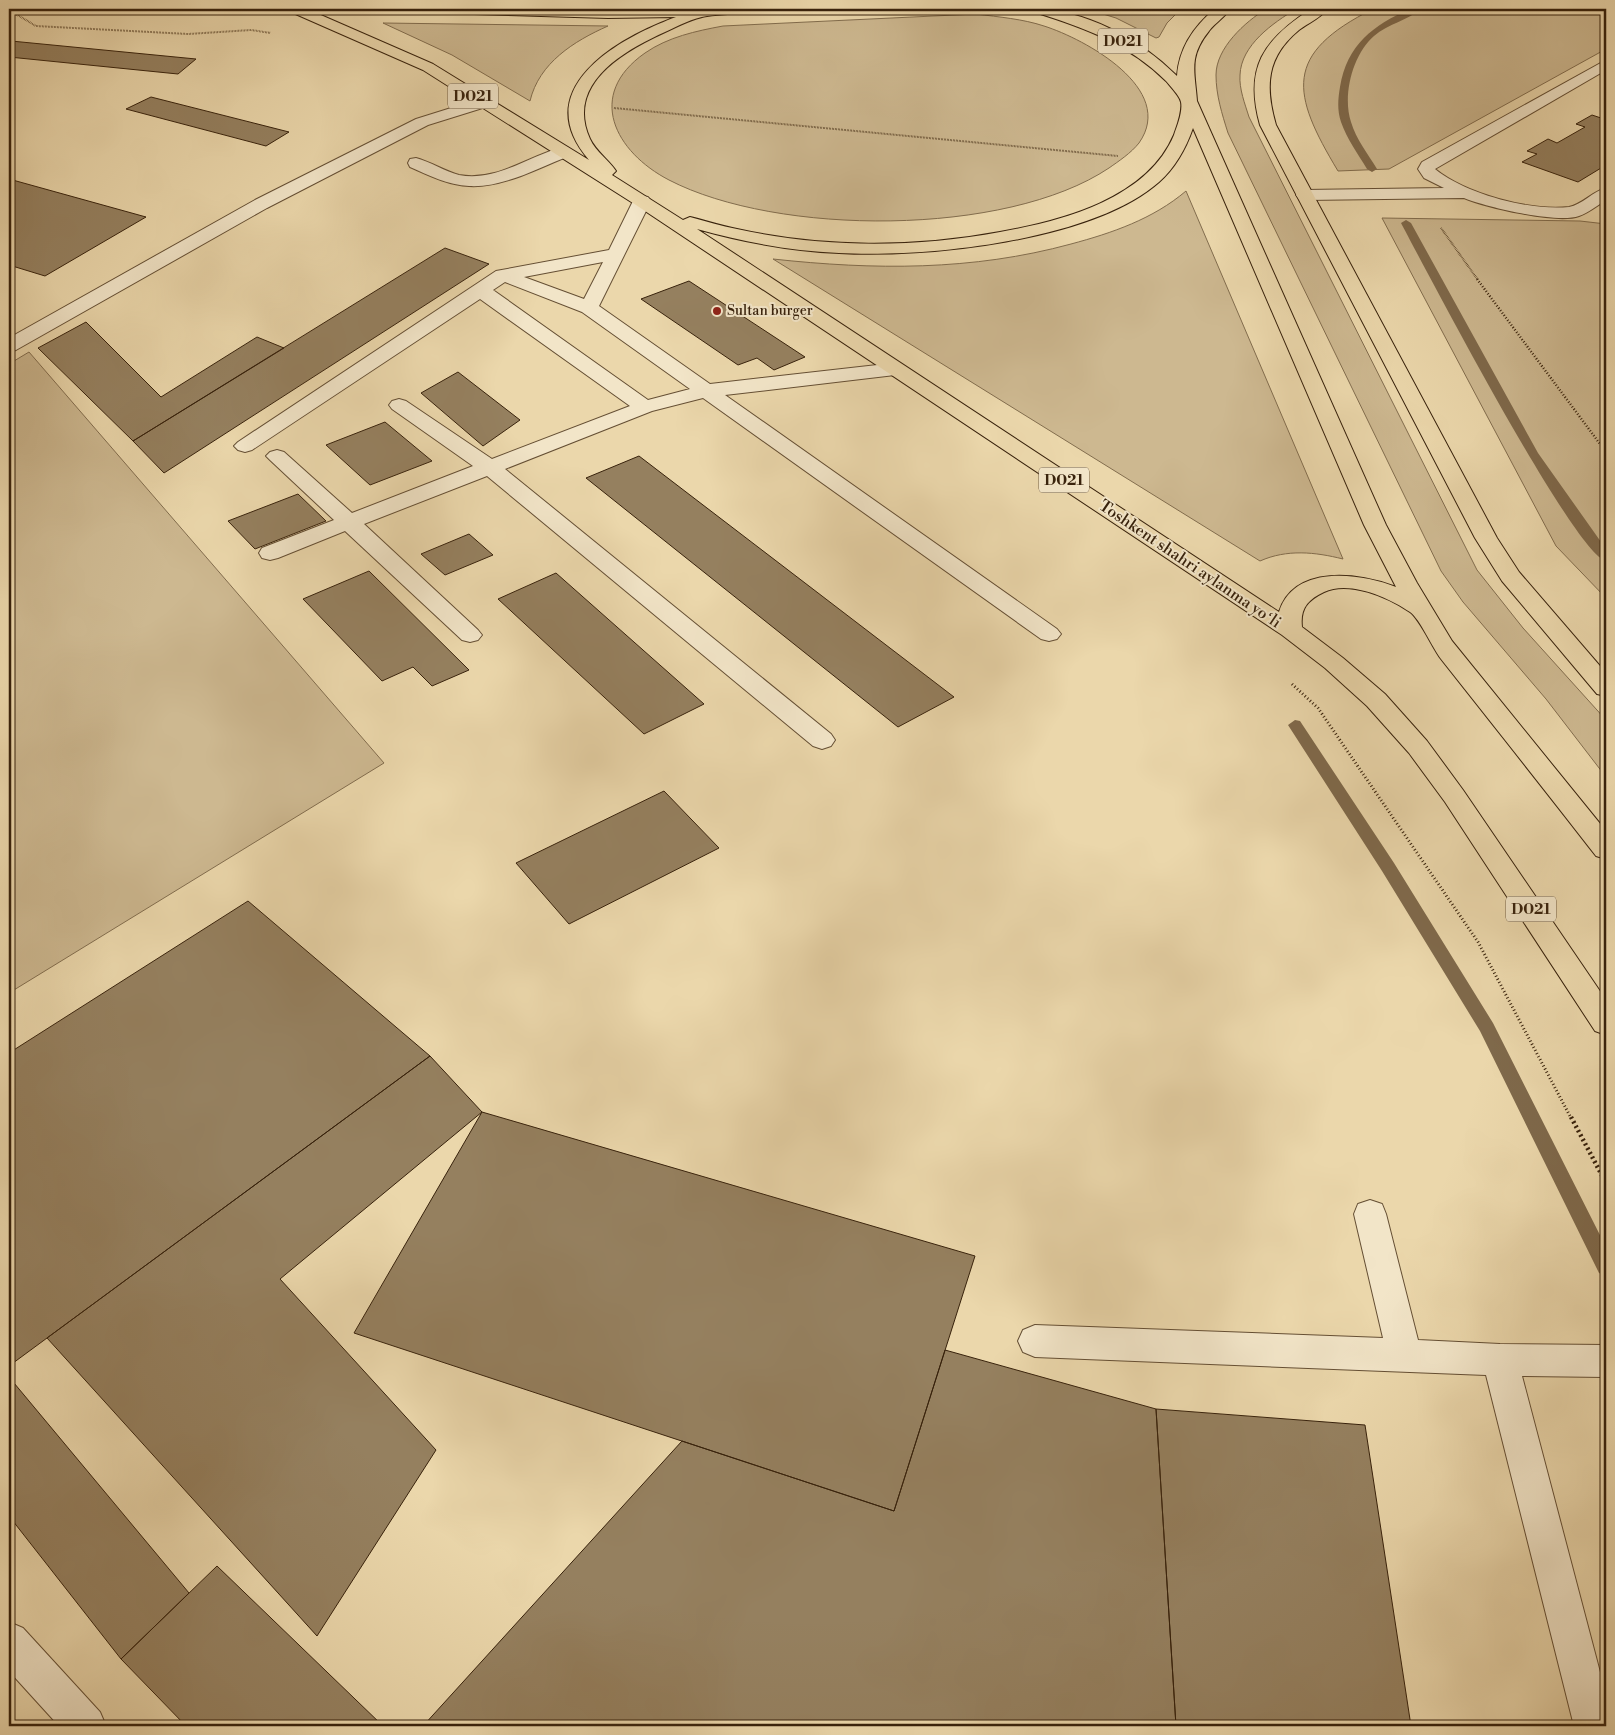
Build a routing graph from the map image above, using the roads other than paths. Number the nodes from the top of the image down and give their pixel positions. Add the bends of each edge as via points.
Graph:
1 (296, 9) edge
2 (438, 9) edge
3 (810, 9) edge
4 (1039, 9) edge
5 (1224, 9) edge
6 (1320, 9) edge
7 (706, 11) edge
8 (1606, 64) edge
9 (1189, 101) junction
10 (483, 103) junction
11 (563, 152) junction
12 (416, 163) dead end
13 (1466, 193) junction
14 (1606, 193) edge
15 (1305, 195) junction
16 (642, 201) junction
17 (616, 254) junction
18 (502, 275) junction
19 (480, 290) junction
20 (589, 308) junction
21 (9, 346) edge
22 (896, 369) junction
23 (706, 391) junction
24 (399, 405) dead end
25 (645, 406) junction
26 (245, 446) dead end
27 (277, 456) dead end
28 (490, 468) junction
29 (349, 522) junction
30 (270, 553) dead end
31 (1421, 609) junction
32 (1290, 630) junction
33 (1050, 634) dead end
34 (470, 635) dead end
35 (1606, 688) edge
36 (822, 740) dead end
37 (1606, 849) edge
38 (1606, 1023) edge
39 (1370, 1214) dead end
40 (1035, 1340) dead end
41 (1404, 1355) junction
42 (1500, 1360) junction
43 (1606, 1360) edge
44 (9, 1642) edge
45 (86, 1726) edge
46 (1594, 1726) edge

1 - 10 highway, Toshkent shahri aylanma yoʻli / D021 via 428,67
2 - 7 highway via 582,13
3 - 7 highway
4 - 9 highway, Toshkent shahri aylanma yoʻli / D021 via 1092,26 1140,51 1160,65
5 - 9 highway, Toshkent shahri aylanma yoʻli / D021 via 1205,25 1191,50 1185,76
6 - 15 highway via 1295,25 1277,42 1260,78 1265,117
7 - 16 highway, Toshkent shahri aylanma yoʻli / D021 via 645,34 610,56 586,83 577,105 577,125 586,146
8 - 13 street via 1426,169
9 - 16 highway, Toshkent shahri aylanma yoʻli / D021 via 1184,130 1156,176 1118,201 1030,232 938,245 856,247 769,242 704,227
9 - 31 highway, Toshkent shahri aylanma yoʻli / D021 via 1375,525
10 - 11 highway, Toshkent shahri aylanma yoʻli / D021
10 - 21 street via 422,122 270,200
11 - 12 street via 493,179 474,181 457,180
11 - 16 highway, Toshkent shahri aylanma yoʻli / D021
13 - 14 street via 1532,210 1574,212
13 - 15 street
15 - 35 highway via 1486,538 1510,576
16 - 17 street
16 - 22 highway, Toshkent shahri aylanma yoʻli / D021
17 - 18 street
17 - 20 street
18 - 19 street
18 - 20 street
19 - 25 street
19 - 26 street
20 - 23 street
22 - 23 street
22 - 32 highway, Toshkent shahri aylanma yoʻli / D021
23 - 25 street
23 - 33 street
24 - 28 street
25 - 28 street
27 - 29 street
28 - 29 street
28 - 36 street
29 - 30 street
29 - 34 street
31 - 32 highway via 1375,587 1328,582 1309,590 1295,601 1289,616
31 - 37 highway, Toshkent shahri aylanma yoʻli / D021 via 1444,645
32 - 38 highway, Toshkent shahri aylanma yoʻli / D021 via 1376,700 1418,748
39 - 41 street
40 - 41 street
41 - 42 street
42 - 43 street
42 - 46 street
44 - 45 street

